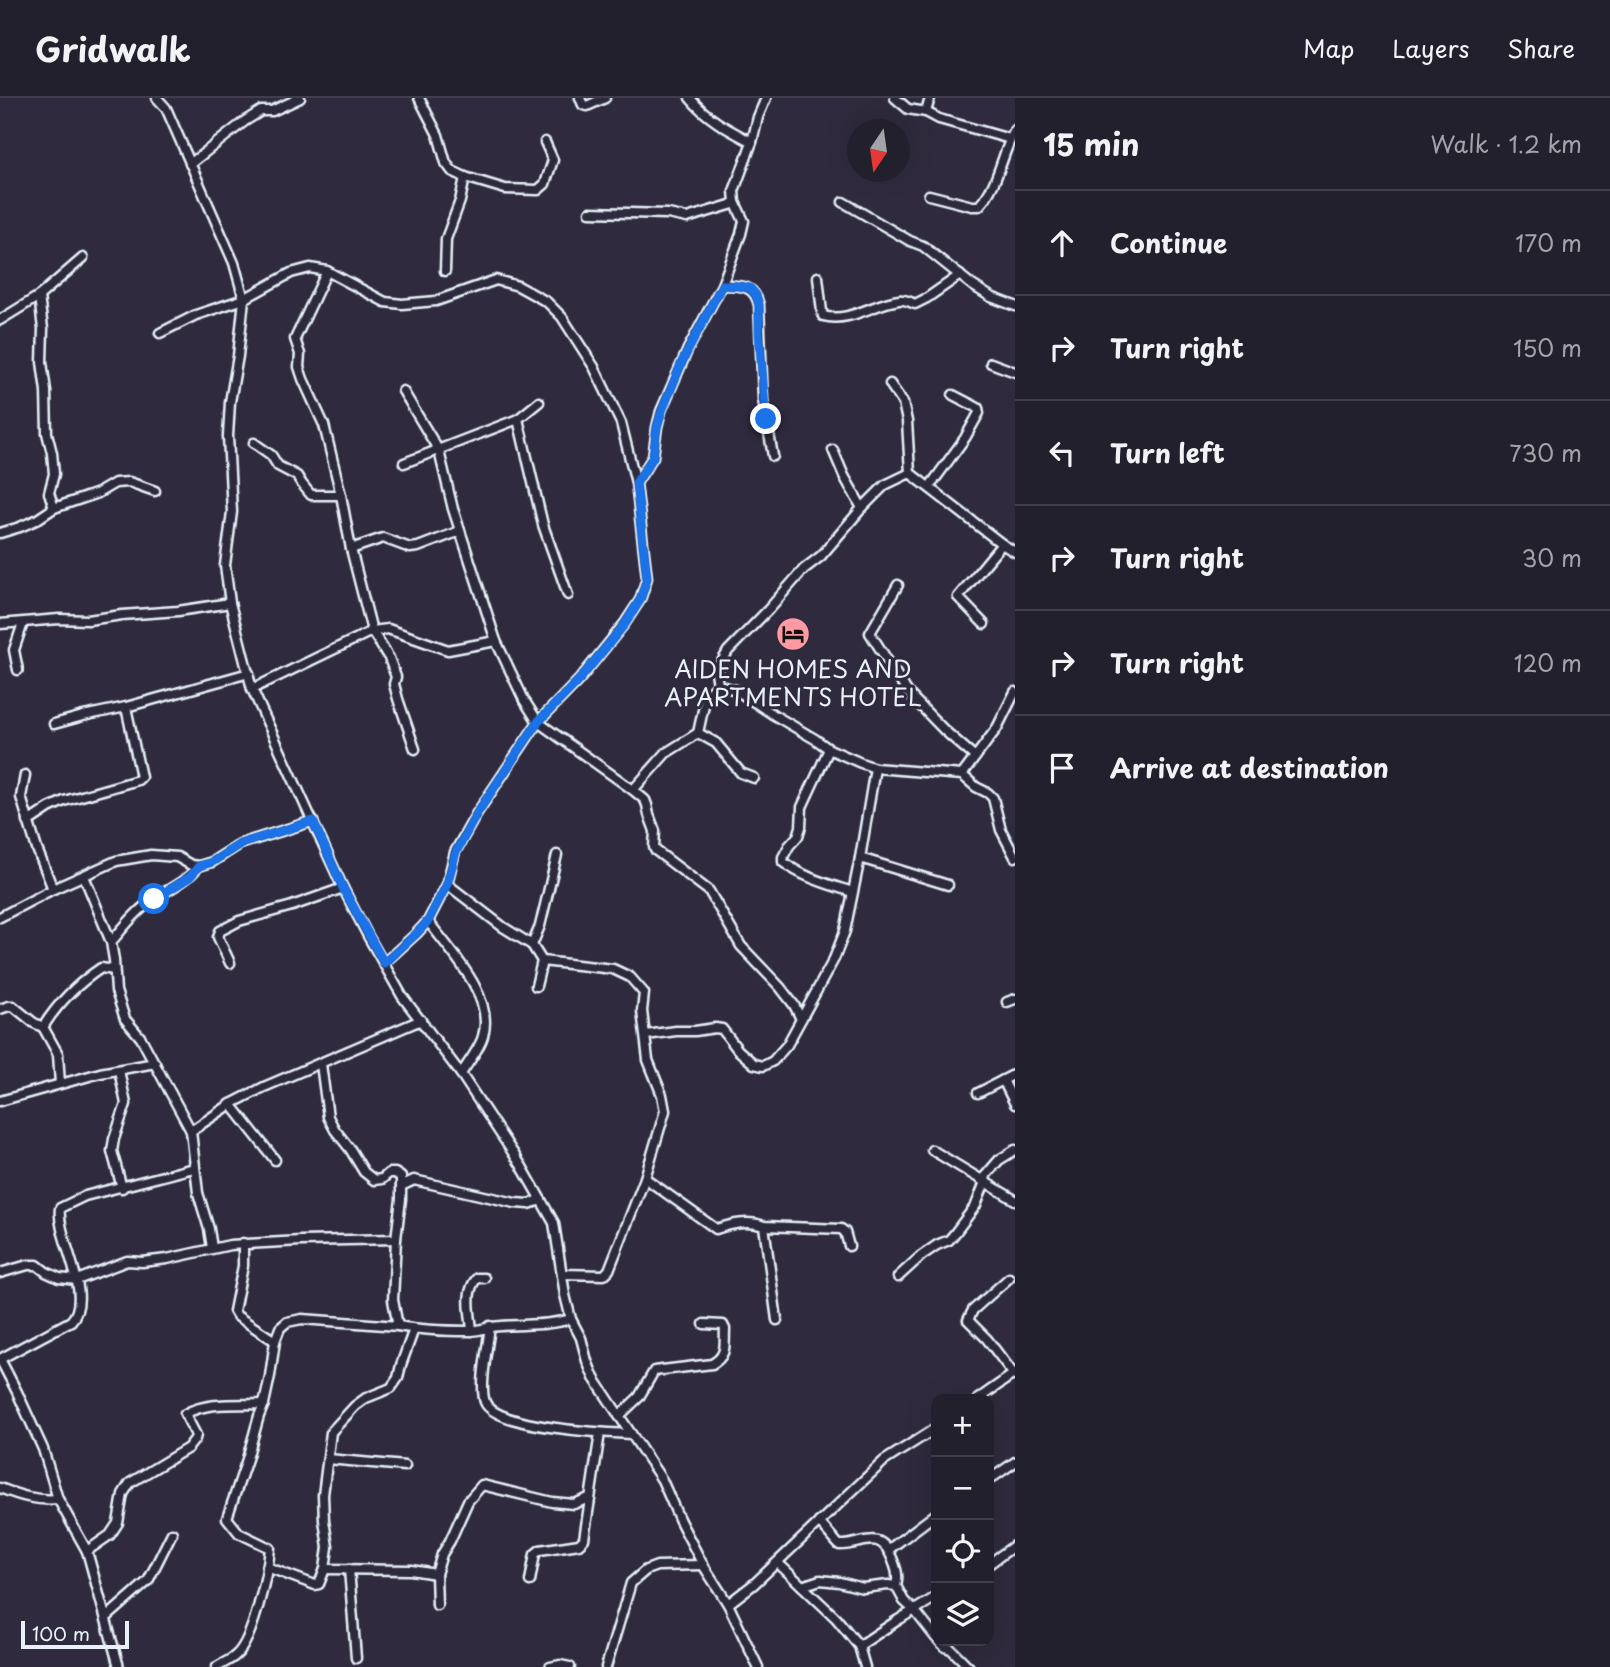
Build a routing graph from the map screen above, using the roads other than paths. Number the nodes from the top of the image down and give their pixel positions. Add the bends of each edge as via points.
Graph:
1 (157, 98) edge
2 (300, 98) edge
3 (419, 98) edge
4 (580, 98) edge
5 (605, 98) edge
6 (690, 98) edge
7 (766, 98) edge
8 (895, 98) edge
9 (930, 98) edge
10 (926, 112) junction
11 (1015, 130) edge
12 (1010, 139) junction
13 (545, 142) dead end
14 (752, 142) junction
15 (190, 164) junction
16 (464, 177) junction
17 (929, 195) dead end
18 (734, 202) junction
19 (843, 202) dead end
20 (590, 212) dead end
21 (83, 258) dead end
22 (327, 271) junction
23 (445, 271) dead end
24 (960, 275) junction
25 (818, 277) dead end
26 (722, 285) junction
27 (39, 296) junction
28 (244, 299) junction
29 (1015, 306) edge
30 (0, 320) edge
31 (160, 333) dead end
32 (991, 363) dead end
33 (1015, 372) edge
34 (890, 384) dead end
35 (403, 391) dead end
36 (953, 395) dead end
37 (539, 402) dead end
38 (518, 419) junction
39 (254, 443) dead end
40 (833, 450) dead end
41 (439, 451) junction
42 (773, 456) dead end
43 (404, 463) dead end
44 (910, 472) junction
45 (636, 483) junction
46 (930, 486) junction
47 (155, 491) dead end
48 (341, 495) junction
49 (54, 508) junction
50 (862, 508) junction
51 (460, 531) junction
52 (0, 533) edge
53 (1002, 544) junction
54 (351, 549) junction
55 (1015, 552) edge
56 (898, 585) dead end
57 (568, 595) dead end
58 (230, 603) junction
59 (23, 623) junction
60 (0, 624) edge
61 (984, 624) dead end
62 (372, 631) junction
63 (496, 641) junction
64 (18, 670) dead end
65 (249, 673) junction
66 (718, 685) junction
67 (252, 689) junction
68 (1015, 692) edge
69 (126, 707) junction
70 (538, 722) junction
71 (54, 724) dead end
72 (698, 733) junction
73 (415, 749) dead end
74 (828, 749) junction
75 (975, 757) junction
76 (875, 768) junction
77 (25, 775) dead end
78 (962, 775) junction
79 (754, 778) dead end
80 (633, 790) junction
81 (313, 821) junction
82 (28, 822) junction
83 (557, 855) dead end
84 (1015, 857) edge
85 (860, 858) junction
86 (199, 866) junction
87 (84, 876) junction
88 (447, 884) junction
89 (948, 885) dead end
90 (343, 888) junction
91 (53, 889) junction
92 (852, 892) junction
93 (0, 917) edge
94 (428, 921) junction
95 (110, 942) junction
96 (532, 945) junction
97 (542, 961) junction
98 (230, 963) dead end
99 (384, 963) junction
100 (114, 970) junction
101 (536, 986) dead end
102 (0, 1009) edge
103 (802, 1019) junction
104 (421, 1020) junction
105 (43, 1027) junction
106 (646, 1035) junction
107 (155, 1063) junction
108 (320, 1064) junction
109 (119, 1070) junction
110 (461, 1074) junction
111 (1015, 1074) edge
112 (1003, 1080) junction
113 (60, 1084) junction
114 (978, 1093) dead end
115 (0, 1101) edge
116 (231, 1104) junction
117 (1015, 1104) edge
118 (191, 1131) junction
119 (932, 1150) dead end
120 (1015, 1150) edge
121 (275, 1160) dead end
122 (194, 1168) junction
123 (645, 1178) junction
124 (985, 1182) junction
125 (401, 1186) junction
126 (122, 1188) junction
127 (541, 1199) junction
128 (1015, 1200) edge
129 (764, 1226) junction
130 (396, 1239) junction
131 (243, 1243) junction
132 (849, 1246) dead end
133 (212, 1248) junction
134 (0, 1273) edge
135 (562, 1274) junction
136 (898, 1277) dead end
137 (484, 1278) dead end
138 (1009, 1278) dead end
139 (77, 1280) junction
140 (572, 1319) junction
141 (777, 1320) dead end
142 (704, 1324) dead end
143 (398, 1326) junction
144 (490, 1326) junction
145 (414, 1329) junction
146 (472, 1331) junction
147 (275, 1341) junction
148 (0, 1359) edge
149 (1015, 1374) edge
150 (985, 1394) edge
151 (264, 1404) junction
152 (619, 1416) junction
153 (931, 1432) edge
154 (600, 1433) junction
155 (631, 1434) junction
156 (328, 1458) junction
157 (1015, 1462) edge
158 (405, 1466) dead end
159 (994, 1477) edge
160 (0, 1488) edge
161 (589, 1498) junction
162 (58, 1499) junction
163 (931, 1518) edge
164 (819, 1522) junction
165 (172, 1533) dead end
166 (1015, 1545) edge
167 (888, 1550) junction
168 (87, 1551) junction
169 (994, 1560) edge
170 (778, 1563) junction
171 (703, 1565) junction
172 (267, 1567) junction
173 (326, 1569) junction
174 (349, 1569) junction
175 (436, 1574) junction
176 (530, 1581) dead end
177 (802, 1586) junction
178 (896, 1586) junction
179 (931, 1600) edge
180 (728, 1604) junction
181 (437, 1605) dead end
182 (915, 1611) junction
183 (106, 1618) junction
184 (931, 1632) edge
185 (859, 1646) junction
186 (944, 1646) edge
187 (356, 1658) dead end
188 (119, 1667) edge
189 (217, 1667) edge
190 (550, 1667) edge
191 (570, 1667) edge
192 (607, 1667) edge
193 (758, 1667) edge
194 (865, 1667) edge
195 (969, 1667) edge

1 - 15 street via 166,108
2 - 15 street via 261,111
3 - 16 street via 446,163
4 - 5 street via 587,106
6 - 14 street via 713,121
7 - 14 street
8 - 10 street via 908,109
9 - 10 street
10 - 12 street
11 - 12 street
12 - 17 street via 1000,171 979,206
13 - 16 street via 553,160 545,184 538,190 505,189
14 - 18 street
15 - 28 street via 234,263
16 - 23 street via 446,239
18 - 20 street via 687,218
18 - 26 street via 744,221
19 - 24 street via 923,246
21 - 27 street
22 - 28 street via 310,268 291,273
22 - 45 street via 385,302 436,301 496,280 547,302 594,367 621,423
22 - 48 street via 295,339 299,367 324,425
24 - 25 street via 915,304 902,299 856,314 829,317 822,313
24 - 29 street via 991,297
26 - 42 street via 750,288 759,305 763,400
26 - 45 street via 685,355 662,411 653,457
27 - 30 street
27 - 49 street via 47,433 54,474 49,493
28 - 31 street
28 - 58 street via 228,436 232,526 225,565
32 - 33 street
34 - 44 street via 904,403
35 - 41 street
36 - 46 street via 978,408 979,413
37 - 38 street
38 - 41 street
38 - 57 street via 543,524
39 - 48 street via 278,466 297,476 311,495
40 - 50 street
41 - 43 street
41 - 51 street
44 - 46 street
44 - 50 street via 885,485
45 - 70 street via 647,578 640,600 579,680
46 - 53 street
47 - 49 street via 129,482 116,484
48 - 54 street
49 - 52 street
50 - 66 street via 728,651 716,672
51 - 54 street via 418,547 383,538
51 - 63 street
53 - 55 street
53 - 61 street via 958,597
54 - 62 street
56 - 75 street via 870,633 908,693
58 - 59 street
58 - 65 street
59 - 60 street
59 - 64 street via 14,650
62 - 63 street via 388,629 448,650
62 - 67 street
62 - 73 street via 396,677 394,684
63 - 70 street
65 - 67 street
65 - 69 street
66 - 72 street via 706,696
66 - 74 street via 736,690
67 - 81 street
68 - 75 street via 997,728
69 - 71 street
69 - 82 street via 141,777 64,801
70 - 80 street
70 - 88 street via 472,823 456,852
72 - 79 street via 716,743 741,773
72 - 80 street via 666,753
74 - 76 street
74 - 92 street via 802,807 798,836 783,862 814,880
75 - 78 street
76 - 78 street
76 - 85 street
77 - 82 street via 20,797
78 - 84 street via 993,798 1001,830
80 - 103 street via 647,805 655,850 709,891 741,946 780,987
81 - 86 street via 240,844
81 - 90 street
82 - 91 street
83 - 96 street
85 - 89 street
85 - 92 street
86 - 87 street via 177,857 150,855 116,861
86 - 95 street via 139,911
87 - 91 street
87 - 95 street
88 - 94 street
88 - 96 street
90 - 98 street via 220,931 218,937
90 - 99 street
91 - 93 street
92 - 103 street via 834,959
94 - 99 street
94 - 110 street via 483,1001 483,1038
95 - 100 street
96 - 97 street
97 - 101 street
97 - 106 street via 613,968 630,977 644,993
99 - 104 street
100 - 105 street via 101,968 88,977 56,1007
100 - 107 street via 125,1019
102 - 105 street via 13,1006
103 - 106 street via 787,1045 763,1066 738,1050 722,1029
104 - 108 street
104 - 110 street
105 - 113 street via 58,1054
106 - 123 street via 648,1060 665,1111
107 - 109 street
107 - 118 street
108 - 116 street
108 - 125 street via 328,1117 335,1130 364,1172 374,1180 395,1173 401,1177
109 - 113 street
109 - 126 street via 126,1104 112,1151
110 - 127 street
111 - 112 street
112 - 114 street
112 - 117 street
113 - 115 street
116 - 118 street
116 - 121 street
118 - 122 street
119 - 124 street
120 - 124 street via 999,1160
122 - 126 street
122 - 133 street
123 - 129 street via 716,1228 736,1223
123 - 135 street via 609,1270 604,1275
124 - 128 street
124 - 136 street via 976,1205 949,1240
125 - 127 street via 414,1180 515,1203
125 - 130 street
126 - 139 street via 85,1196 60,1208
127 - 135 street via 554,1223
129 - 132 street via 841,1229
129 - 141 street
130 - 131 street
130 - 143 street via 393,1300
131 - 133 street
131 - 147 street via 234,1311
133 - 139 street via 167,1259 128,1261
134 - 139 street via 37,1265 59,1278
135 - 140 street
137 - 146 street via 471,1285
138 - 149 street via 968,1320
139 - 148 street via 78,1308 71,1321
140 - 144 street via 542,1326
140 - 152 street via 594,1378
142 - 152 street via 725,1329 721,1359 654,1371 639,1397
143 - 145 street
143 - 147 street via 302,1319 287,1322
144 - 146 street
144 - 154 street via 484,1381 486,1404 492,1411 521,1422
145 - 146 street
145 - 156 street via 398,1378 391,1388 366,1398 340,1419 331,1432
147 - 151 street
148 - 162 street via 43,1449
149 - 150 street
151 - 168 street via 207,1406 185,1414 195,1440 130,1483 122,1494 118,1523 110,1535
151 - 172 street via 227,1518 239,1532 270,1548
152 - 155 street
153 - 164 street via 884,1461
154 - 155 street
154 - 161 street
155 - 171 street via 662,1480
156 - 158 street
156 - 173 street via 323,1495
157 - 159 street
160 - 162 street via 28,1498
161 - 175 street via 574,1504 552,1502 482,1485 468,1501
161 - 176 street via 584,1539 579,1544 540,1549
162 - 168 street
163 - 167 street
164 - 167 street via 839,1545 873,1539
164 - 170 street
165 - 183 street via 148,1581
166 - 169 street
167 - 178 street via 898,1578
168 - 183 street
170 - 177 street
170 - 180 street
171 - 180 street
171 - 192 street via 657,1566 631,1583
172 - 173 street via 315,1585
172 - 189 street via 244,1644 237,1655
173 - 174 street
174 - 175 street
174 - 187 street
175 - 181 street
177 - 178 street via 820,1580 863,1588
177 - 185 street
178 - 182 street
179 - 182 street
180 - 193 street
182 - 184 street
182 - 185 street
183 - 188 street
185 - 194 street
186 - 195 street
190 - 191 street

